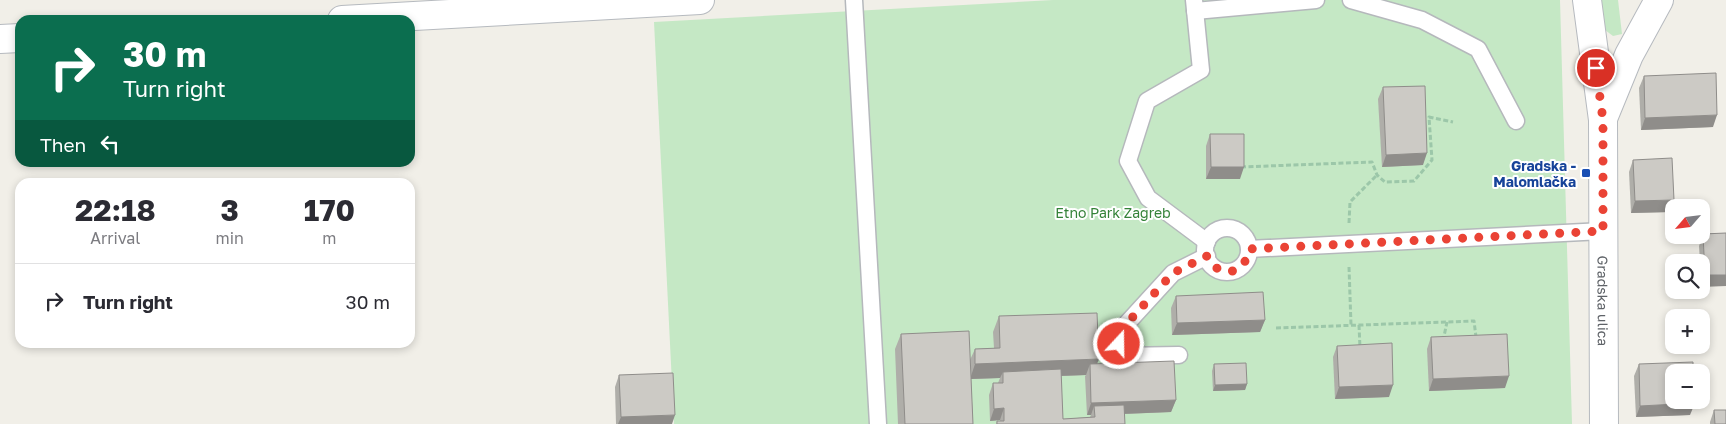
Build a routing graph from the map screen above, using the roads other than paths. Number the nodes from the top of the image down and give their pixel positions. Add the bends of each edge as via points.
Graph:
1 (700, 0) edge
2 (854, 0) edge
3 (1316, 0) edge
4 (1351, 0) edge
5 (1587, 0) edge
6 (1659, 0) edge
7 (1194, 6) edge
8 (415, 16) edge
9 (15, 38) edge
10 (0, 39) edge
11 (1603, 120) junction
12 (1516, 121) dead end
13 (1603, 231) junction
14 (1207, 249) junction
15 (1249, 249) junction
16 (1179, 356) dead end
17 (878, 424) edge
18 (1604, 424) edge

1 - 8 street
2 - 17 lane
3 - 7 lane
4 - 12 lane via 1422,20 1478,49
5 - 11 street, Gradska ulica
6 - 11 street, Gradska ulica via 1629,54
7 - 14 lane via 1201,70 1147,101 1128,161 1148,198
9 - 10 street
11 - 13 street, Gradska ulica
13 - 15 lane
13 - 18 street, Gradska ulica
14 - 15 lane via 1217,231 1224,228 1244,235
14 - 15 lane via 1210,263 1228,272 1246,262
14 - 16 lane via 1173,273 1119,332 1120,356

